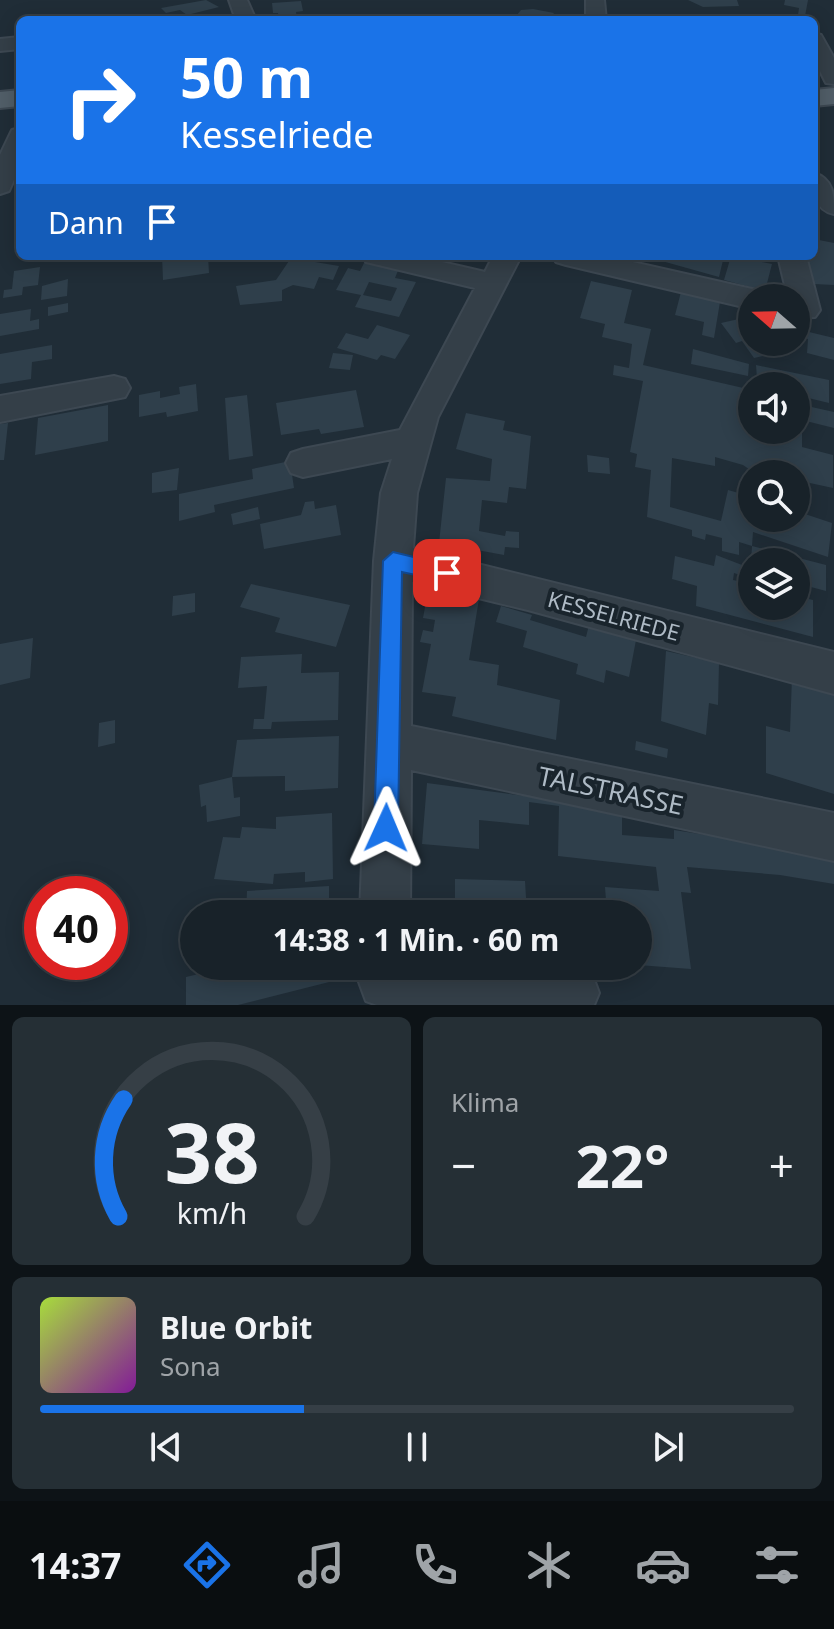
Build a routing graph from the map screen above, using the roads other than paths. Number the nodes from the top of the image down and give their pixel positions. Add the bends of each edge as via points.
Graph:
1 (818, 37) edge
2 (834, 78) edge
3 (16, 145) edge
4 (0, 186) edge
5 (818, 186) edge
6 (834, 206) edge
7 (414, 260) edge
8 (583, 260) edge
9 (794, 260) edge
10 (500, 269) edge
11 (738, 296) edge
12 (812, 309) edge
13 (114, 388) dead end
14 (0, 409) edge
15 (414, 441) junction
16 (303, 463) dead end
17 (393, 561) junction
18 (834, 673) edge
19 (387, 743) junction
20 (834, 837) edge
21 (385, 900) edge
22 (384, 984) edge
23 (573, 993) dead end

1 - 2 street
3 - 4 street
5 - 6 street
7 - 10 street
8 - 11 street
9 - 12 street
10 - 15 street via 446,366
13 - 14 street
15 - 16 street
15 - 17 street via 399,493
17 - 18 street, KESSELRIEDE
17 - 19 street
19 - 20 street, TALSTRASSE
19 - 21 street
22 - 23 street

